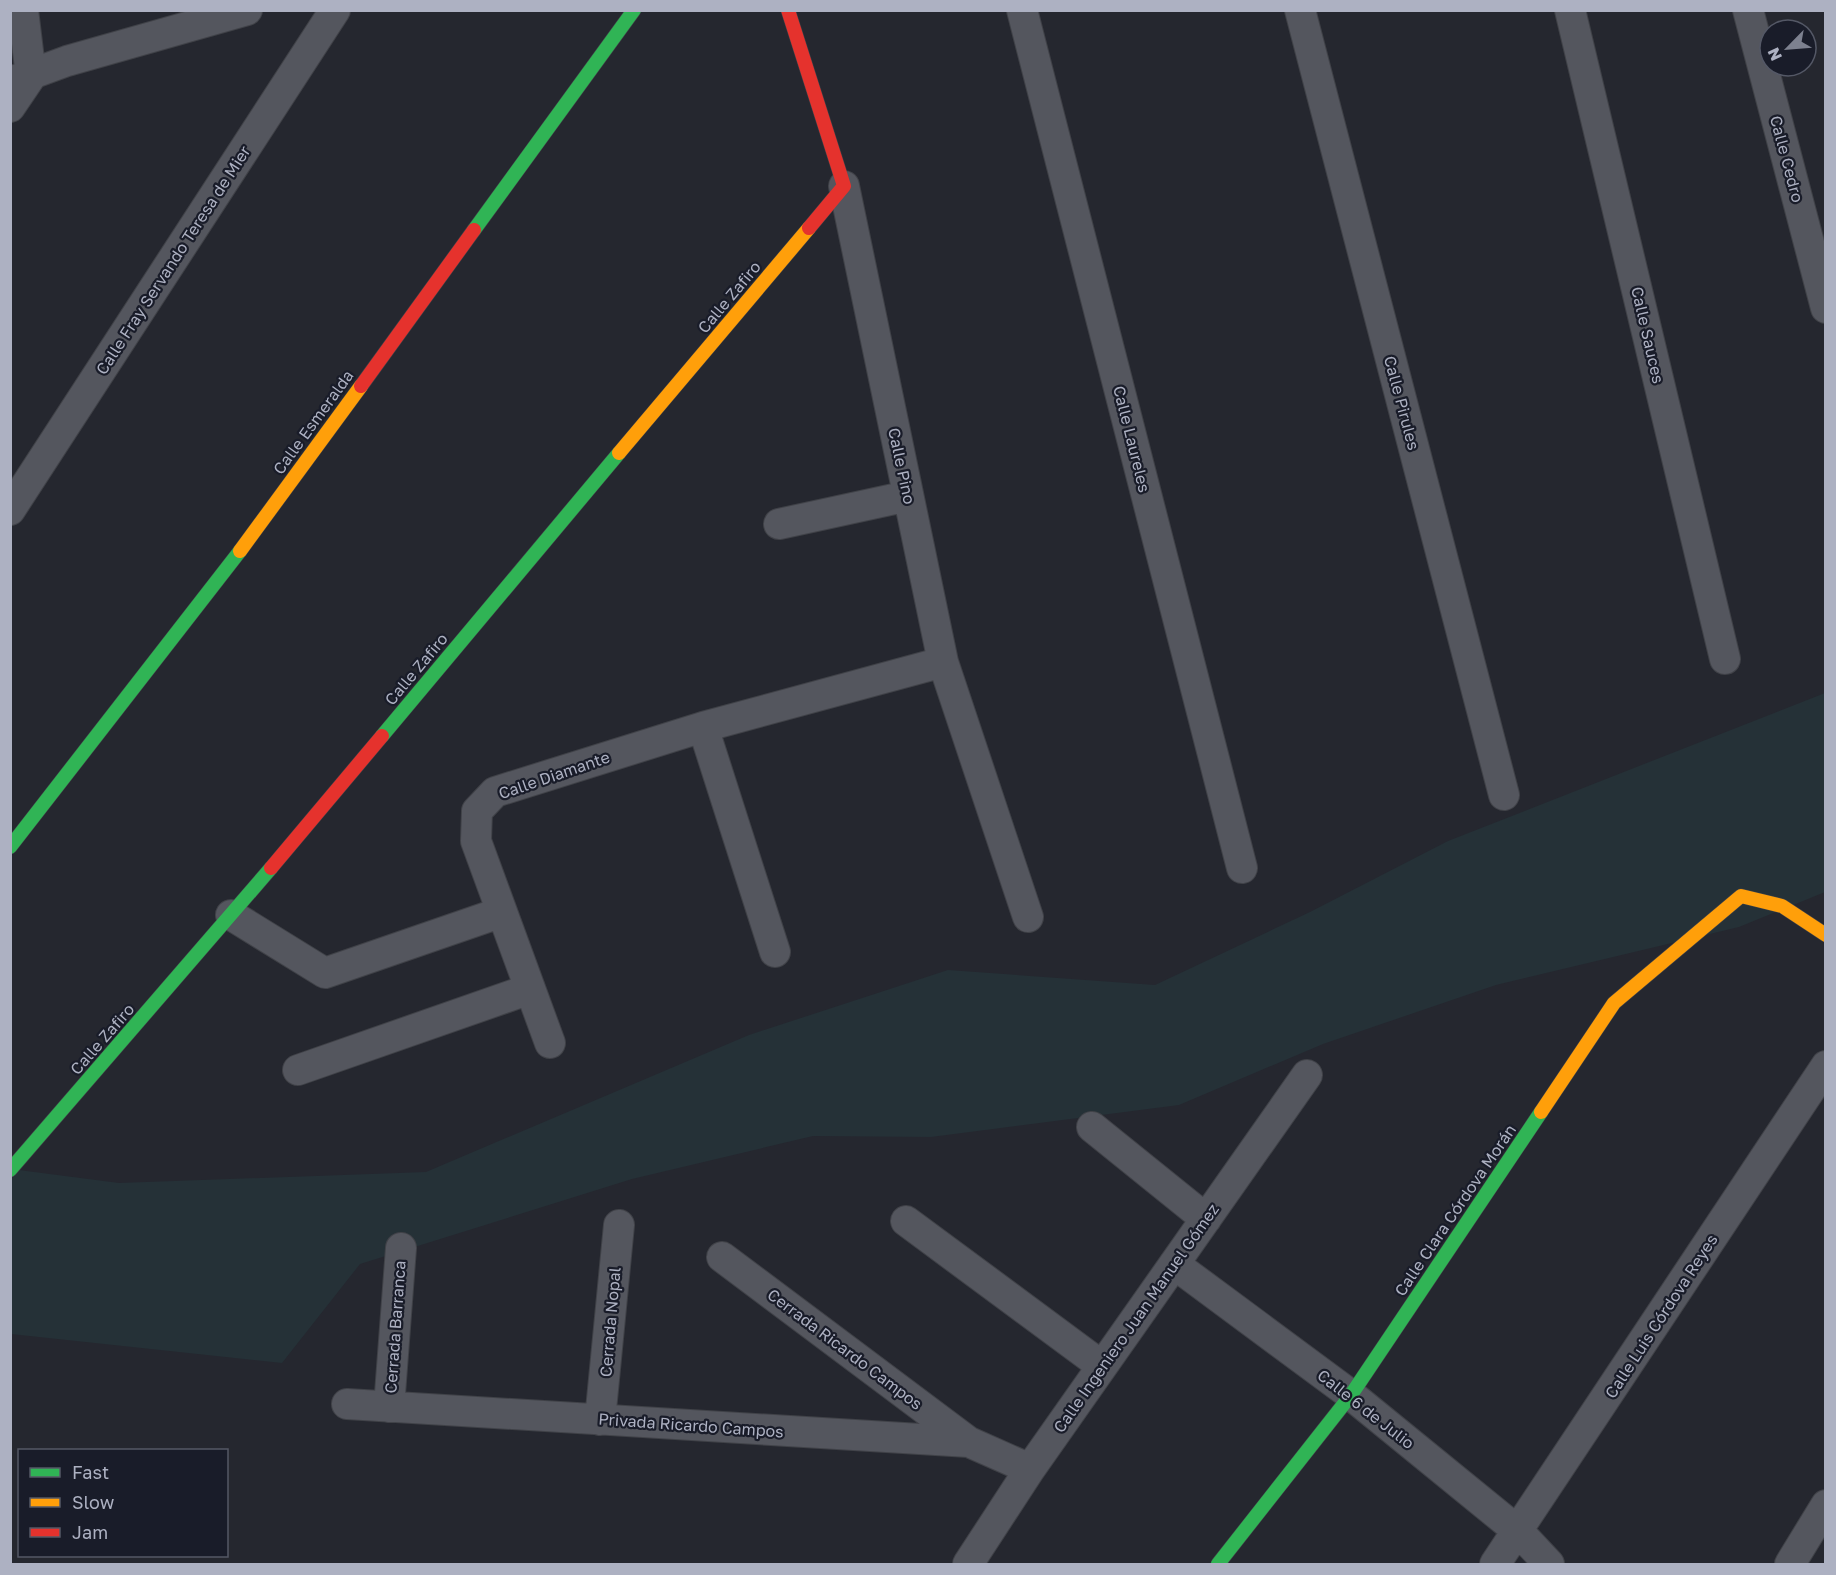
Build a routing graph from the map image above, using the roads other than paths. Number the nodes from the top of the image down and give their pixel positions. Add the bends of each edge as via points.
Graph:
1 (22, 10) edge
2 (248, 10) edge
3 (335, 10) edge
4 (634, 10) edge
5 (788, 10) edge
6 (1023, 10) edge
7 (1300, 10) edge
8 (1570, 10) edge
9 (1748, 10) edge
10 (21, 79) edge
11 (10, 107) edge
12 (844, 186) junction
13 (1826, 308) edge
14 (908, 496) junction
15 (10, 510) edge
16 (779, 524) dead end
17 (1725, 659) dead end
18 (943, 662) junction
19 (703, 727) junction
20 (1504, 795) dead end
21 (10, 847) edge
22 (1242, 868) dead end
23 (502, 912) junction
24 (231, 915) junction
25 (1028, 917) dead end
26 (1826, 935) edge
27 (775, 952) dead end
28 (530, 989) junction
29 (550, 1043) dead end
30 (1826, 1066) edge
31 (298, 1070) dead end
32 (1307, 1075) dead end
33 (1092, 1127) dead end
34 (10, 1170) edge
35 (1206, 1219) junction
36 (906, 1221) dead end
37 (619, 1225) dead end
38 (401, 1248) dead end
39 (722, 1257) dead end
40 (1174, 1264) junction
41 (1102, 1366) junction
42 (1351, 1395) junction
43 (347, 1404) dead end
44 (389, 1407) junction
45 (600, 1420) junction
46 (969, 1442) junction
47 (1030, 1469) junction
48 (1826, 1505) edge
49 (1519, 1532) junction
50 (968, 1564) edge
51 (1218, 1564) edge
52 (1496, 1564) edge
53 (1549, 1564) edge
54 (1790, 1564) edge

1 - 10 street
2 - 10 street via 67,61
3 - 15 street, Calle Fray Servando Teresa de Mier
4 - 21 street, Calle Esmeralda via 204,601
5 - 12 street, Calle Pino
6 - 22 street, Calle Laureles
7 - 20 street, Calle Pirules
8 - 17 street, Calle Sauces
9 - 13 street, Calle Cedro
10 - 11 street
12 - 14 street, Calle Pino
12 - 24 street, Calle Zafiro
14 - 16 street
14 - 18 street, Calle Pino
18 - 19 street, Calle Diamante
18 - 25 street, Calle Pino
19 - 23 street, Calle Diamante via 495,792 477,811 476,841
19 - 27 street
23 - 24 street via 325,973
23 - 28 street, Calle Diamante
24 - 34 street, Calle Zafiro
26 - 42 street, Calle Clara Córdova Morán via 1782,906 1740,896 1614,1003
28 - 29 street, Calle Diamante
28 - 31 street
30 - 49 street, Calle Luis Córdova Reyes
32 - 35 street, Calle Ingeniero Juan Manuel Gómez
33 - 35 street
35 - 40 street, Calle Ingeniero Juan Manuel Gómez
36 - 41 street
37 - 45 street, Cerrada Nopal
38 - 44 street, Cerrada Barranca
39 - 46 street, Cerrada Ricardo Campos
40 - 41 street, Calle Ingeniero Juan Manuel Gómez
40 - 42 street, Calle 6 de Julio
41 - 47 street, Calle Ingeniero Juan Manuel Gómez
42 - 49 street, Calle 6 de Julio
42 - 51 street, Calle Clara Córdova Morán
43 - 44 street, Privada Ricardo Campos
44 - 45 street, Privada Ricardo Campos
45 - 46 street, Privada Ricardo Campos
46 - 47 street, Privada Ricardo Campos
47 - 50 street, Calle Ingeniero Juan Manuel Gómez
48 - 54 street
49 - 52 street, Calle Luis Córdova Reyes
49 - 53 street, Calle 6 de Julio

